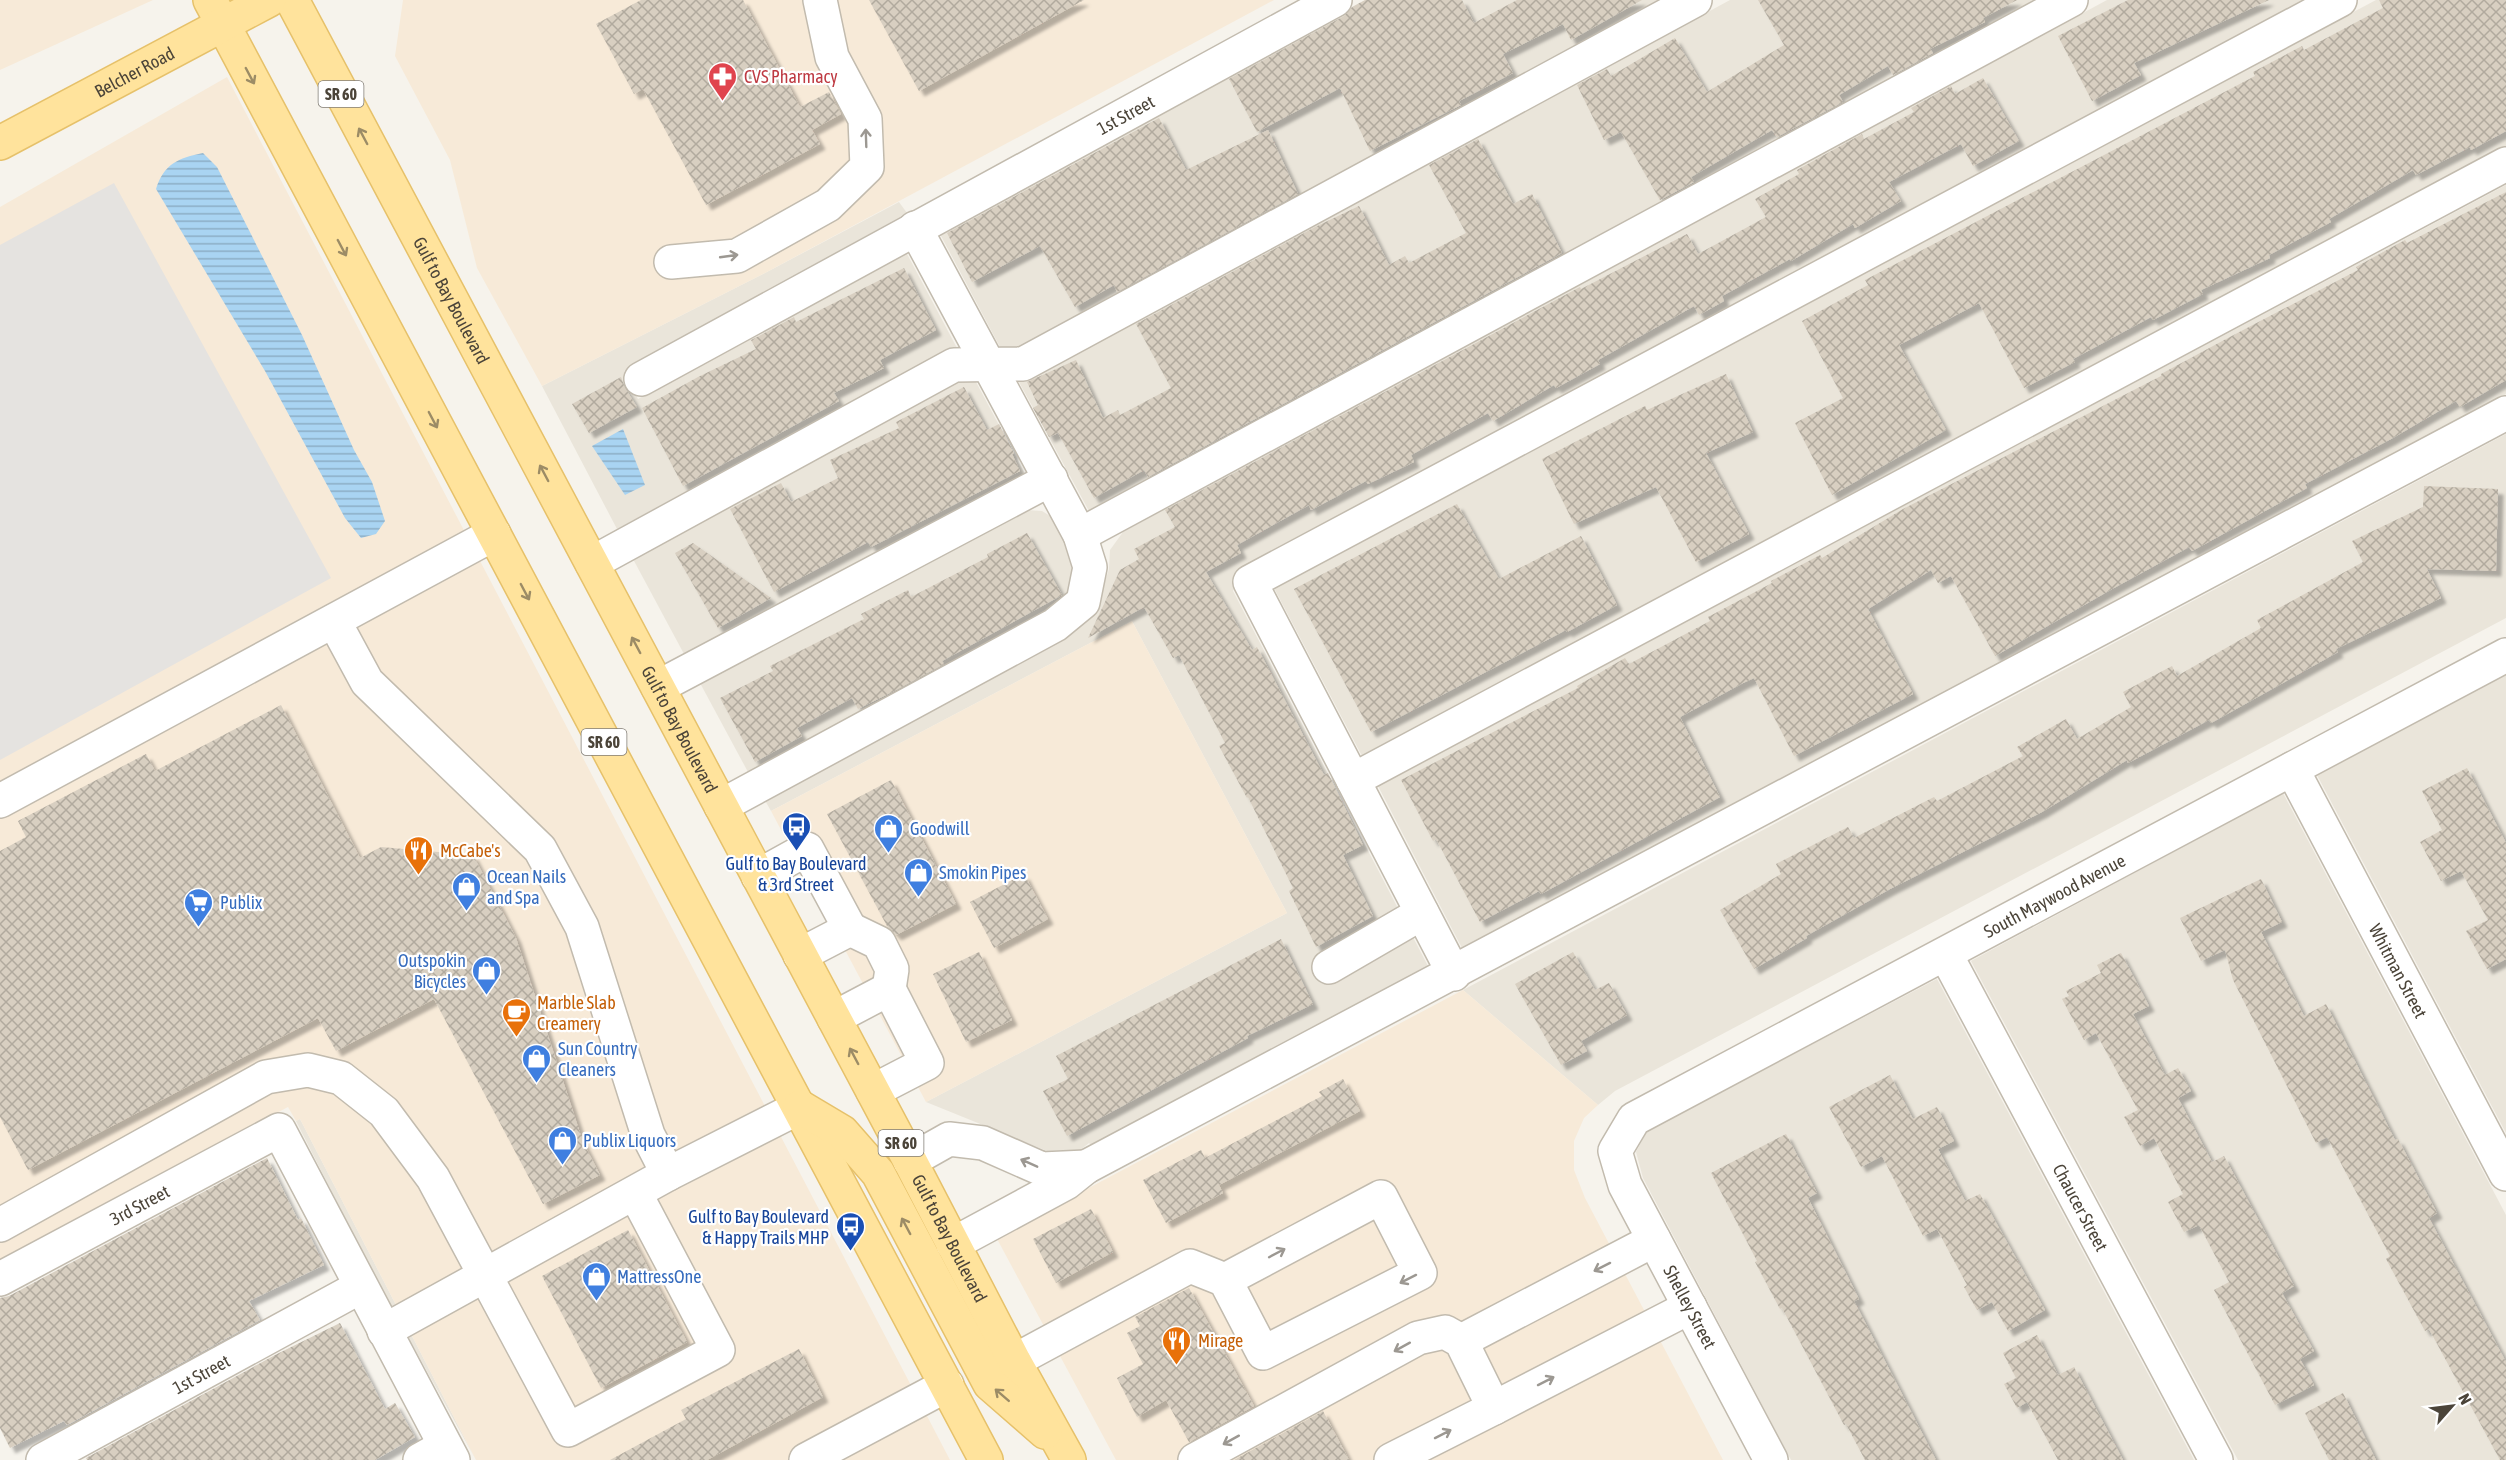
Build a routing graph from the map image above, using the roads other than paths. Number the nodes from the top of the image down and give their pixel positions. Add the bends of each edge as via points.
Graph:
1 (269, 0) edge
2 (292, 0) edge
3 (820, 0) edge
4 (1335, 0) edge
5 (1695, 0) edge
6 (2071, 0) edge
7 (2340, 0) edge
8 (216, 12) edge
9 (0, 143) edge
10 (2506, 164) edge
11 (915, 228) junction
12 (671, 262) dead end
13 (988, 365) junction
14 (641, 379) dead end
15 (2506, 413) edge
16 (1051, 479) junction
17 (494, 534) junction
18 (1080, 535) junction
19 (592, 563) junction
20 (334, 621) junction
21 (2506, 654) edge
22 (658, 687) junction
23 (2292, 768) junction
24 (1353, 780) junction
25 (0, 801) edge
26 (721, 806) junction
27 (758, 876) junction
28 (1422, 913) junction
29 (850, 928) junction
30 (800, 955) junction
31 (1946, 955) junction
32 (1329, 967) dead end
33 (1454, 974) junction
34 (889, 989) junction
35 (834, 1018) junction
36 (873, 1091) junction
37 (800, 1107) junction
38 (1616, 1151) joint
39 (910, 1161) junction
40 (1086, 1167) junction
41 (668, 1174) junction
42 (2506, 1174) edge
43 (635, 1193) junction
44 (0, 1225) edge
45 (1654, 1240) junction
46 (953, 1244) junction
47 (486, 1275) junction
48 (0, 1279) edge
49 (1225, 1280) junction
50 (360, 1287) junction
51 (1690, 1307) junction
52 (384, 1331) junction
53 (1461, 1341) junction
54 (1014, 1361) junction
55 (946, 1385) junction
56 (1494, 1407) junction
57 (1066, 1453) edge
58 (439, 1455) edge
59 (43, 1460) edge
60 (806, 1460) edge
61 (986, 1460) edge
62 (1195, 1460) edge
63 (1391, 1460) edge
64 (1771, 1460) edge
65 (2216, 1460) edge

1 - 8 main road, Belcher Road
19 -> 2 main road, Gulf to Bay Boulevard / SR 60
12 -> 3 street via 737,256 828,205 867,167 865,119 832,57
4 - 11 street, 1st Street
5 - 13 street via 1023,364
6 - 18 street
7 - 24 street via 1250,582
8 - 9 main road, Belcher Road
8 -> 17 main road, SR 60
10 - 24 street
11 - 13 street
11 - 14 street, 1st Street
13 - 16 street
13 - 19 street via 954,365
15 - 33 street
16 - 18 street
16 - 22 street
17 - 20 street
17 -> 37 main road, SR 60
18 - 26 street via 1090,567 1083,602 1055,625
22 -> 19 main road, Gulf to Bay Boulevard / SR 60
20 - 25 street
20 - 41 street via 367,682 540,849 582,927 648,1135
21 - 23 street, South Maywood Avenue
22 - 26 main road, Gulf to Bay Boulevard / SR 60
23 - 31 street, South Maywood Avenue
23 - 42 street, Whitman Street
24 - 28 street
26 - 27 main road, Gulf to Bay Boulevard / SR 60
27 - 29 street via 807,849
27 - 30 main road, Gulf to Bay Boulevard / SR 60
28 - 32 street
28 - 33 street
29 - 30 street
29 - 34 street via 879,943 892,969
30 - 35 main road, Gulf to Bay Boulevard / SR 60
31 - 38 street, South Maywood Avenue via 1634,1119
31 - 65 street, Chaucer Street
33 - 40 street
34 - 35 street
34 - 36 street via 927,1064
36 -> 35 main road, Gulf to Bay Boulevard / SR 60
36 - 39 main road, Gulf to Bay Boulevard / SR 60
37 - 41 street
37 - 55 main road, SR 60
57 -> 37 main road via 990,1384 878,1173 842,1132
38 - 45 street, Shelley Street via 1625,1185
40 -> 39 street via 1042,1169 983,1143 949,1139
39 - 46 main road, Gulf to Bay Boulevard / SR 60
40 - 46 street via 1066,1184
41 - 43 street
43 - 47 street
43 - 47 street via 718,1350 568,1430
44 - 47 street via 266,1077 308,1070 341,1078 384,1112 433,1178
45 - 51 street, Shelley Street
45 -> 53 street
46 - 54 main road, Gulf to Bay Boulevard / SR 60
47 - 52 street
48 - 50 street, 3rd Street via 279,1130
49 -> 49 street via 1381,1197 1420,1273 1263,1353
49 - 54 street via 1190,1266
50 - 52 street
50 - 59 street, 1st Street
56 -> 51 street
51 - 64 street, Shelley Street
52 - 58 street
53 - 56 street
53 -> 62 street via 1445,1332 1418,1338
54 - 57 main road, Gulf to Bay Boulevard / SR 60
55 - 60 street
55 - 61 main road, SR 60
63 -> 56 street

